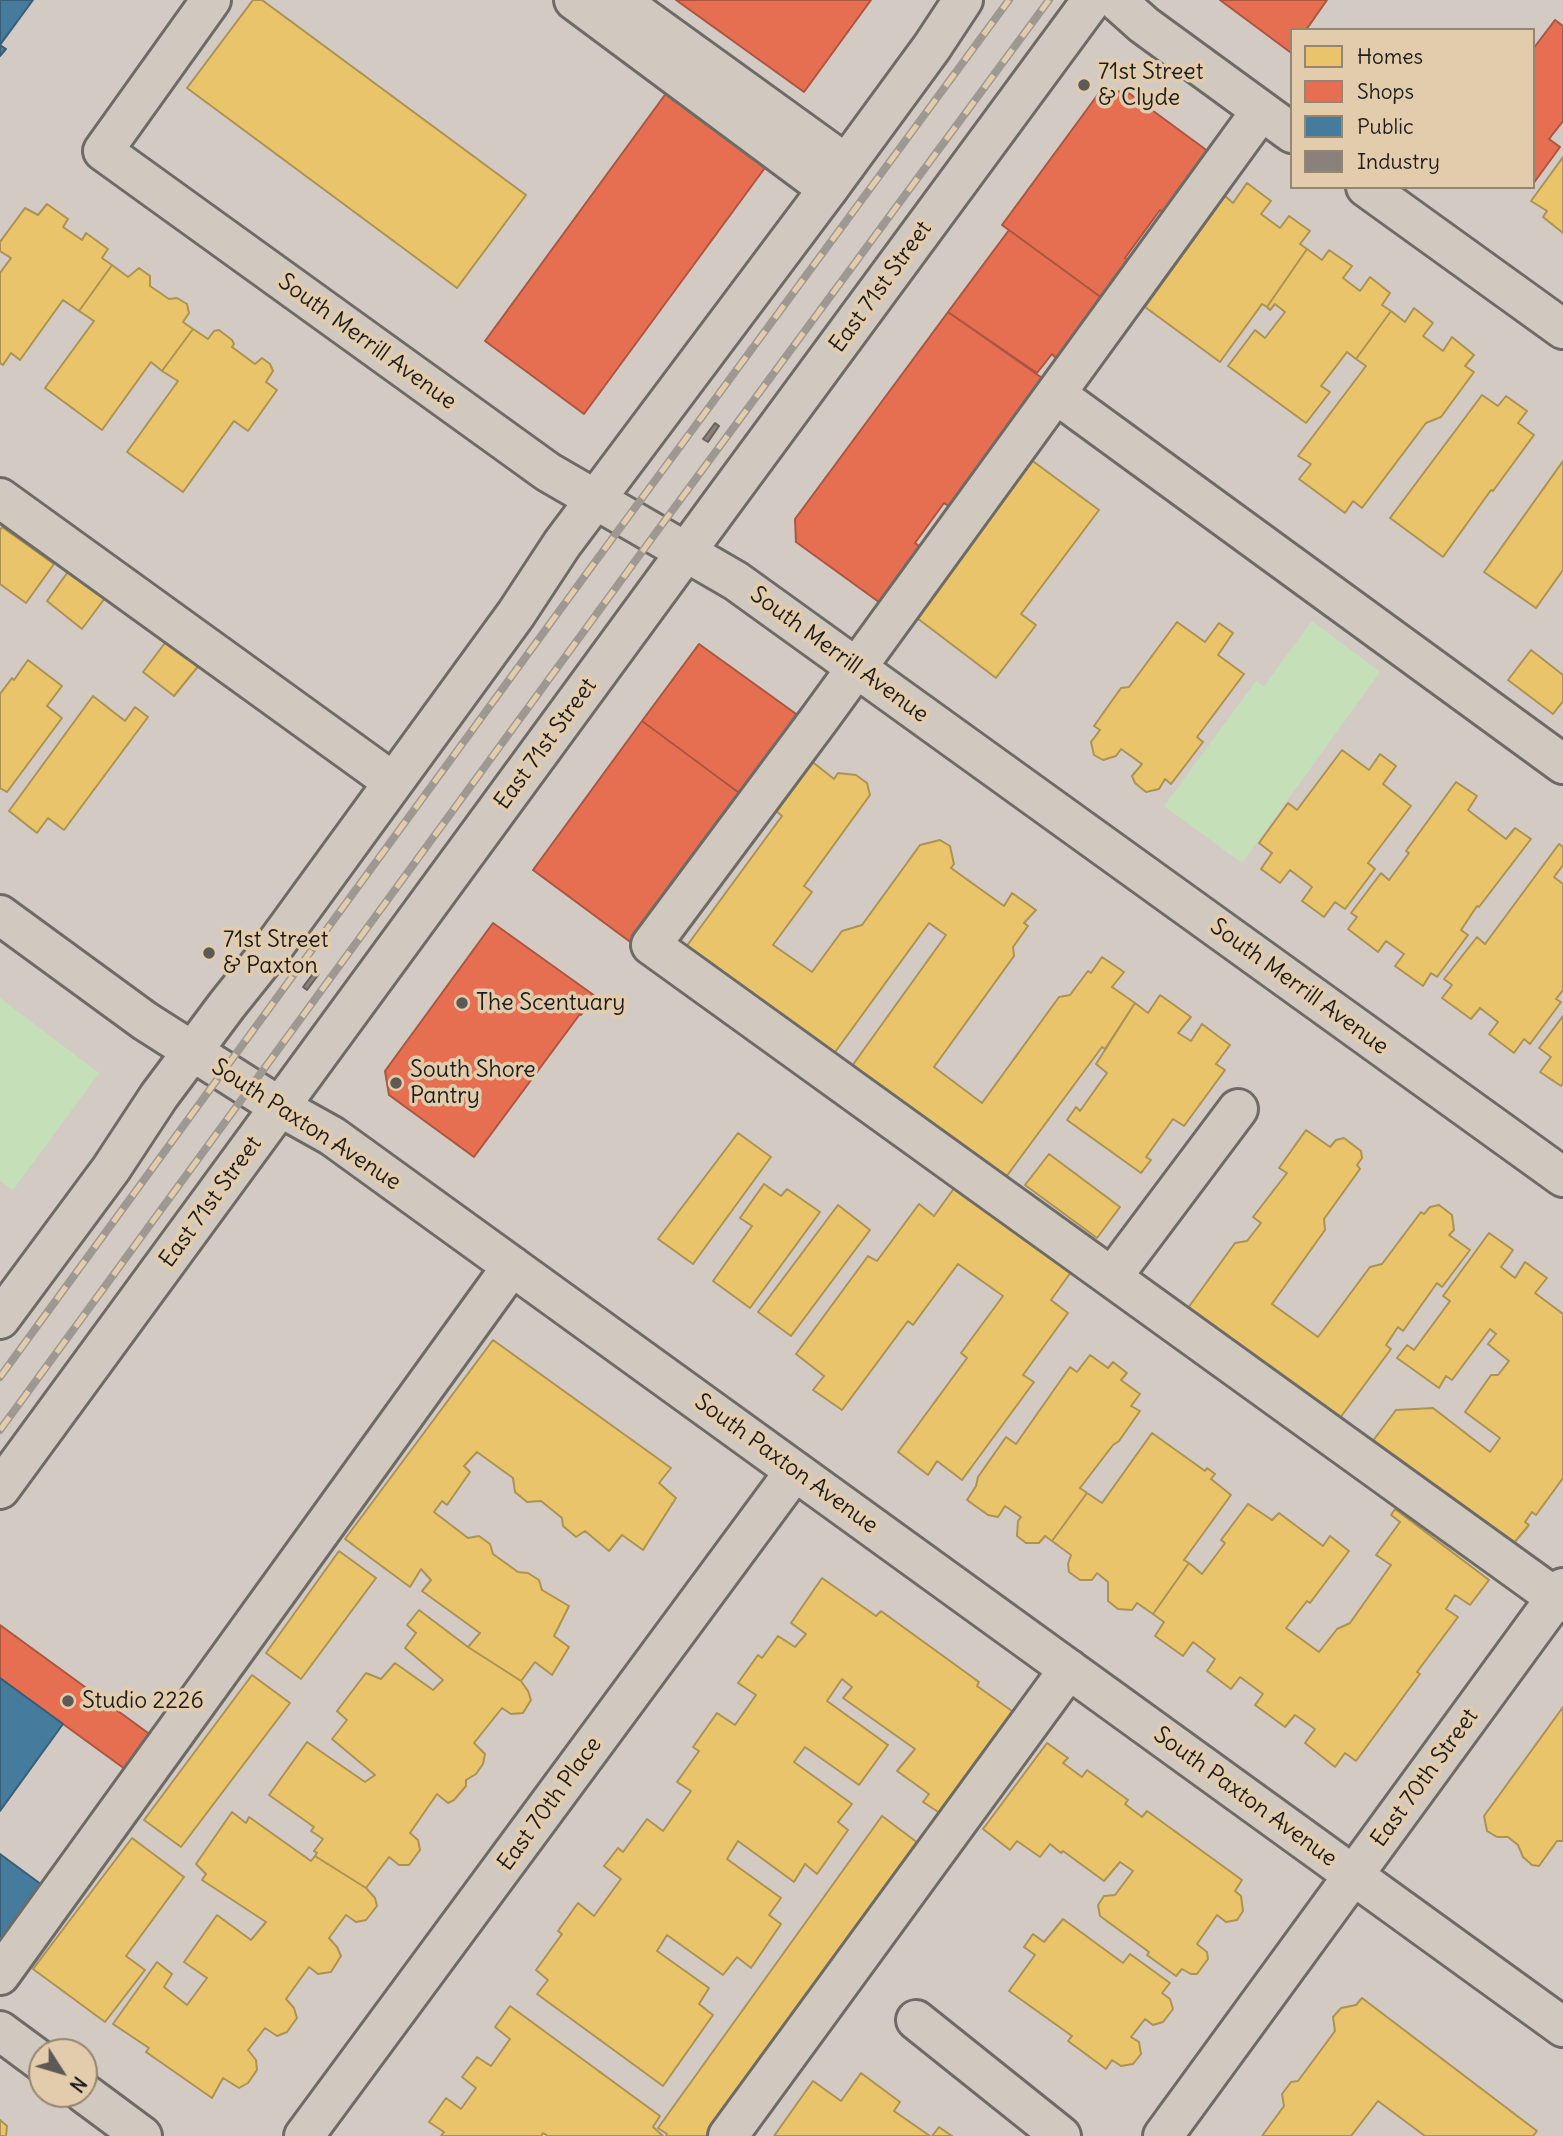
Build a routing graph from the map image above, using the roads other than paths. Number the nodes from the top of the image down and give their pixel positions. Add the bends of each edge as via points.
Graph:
1 (211, 0) edge
2 (574, 0) edge
3 (619, 0) edge
4 (963, 0) edge
5 (1092, 0) edge
6 (1116, 0) edge
7 (1261, 111) junction
8 (1290, 132) edge
9 (837, 176) junction
10 (1369, 189) edge
11 (1563, 329) edge
12 (1056, 394) junction
13 (0, 498) edge
14 (596, 500) junction
15 (687, 553) junction
16 (856, 667) junction
17 (1563, 764) edge
18 (393, 782) junction
19 (0, 915) edge
20 (192, 1051) junction
21 (280, 1107) junction
22 (1238, 1109) dead end
23 (1563, 1177) edge
24 (512, 1266) junction
25 (1112, 1277) junction
26 (0, 1319) edge
27 (795, 1471) junction
28 (0, 1489) edge
29 (1561, 1596) edge
30 (1069, 1669) junction
31 (1354, 1875) junction
32 (0, 1975) edge
33 (916, 2020) dead end
34 (1563, 2027) edge
35 (0, 2031) edge
36 (28, 2052) edge
37 (98, 2103) edge
38 (142, 2136) edge
39 (304, 2136) edge
40 (728, 2136) edge
41 (1061, 2136) edge
42 (1163, 2136) edge

1 - 14 street, South Merrill Avenue via 103,151 540,466
2 - 9 street
3 - 9 street
4 - 9 street
5 - 15 street, East 71st Street
6 - 7 street
7 - 8 street
7 - 12 street
9 - 14 street
10 - 11 street
12 - 16 street
12 - 17 street
13 - 18 street
14 - 15 street, South Merrill Avenue
14 - 18 street
15 - 16 street, South Merrill Avenue via 736,581
15 - 21 street, East 71st Street
16 - 23 street, South Merrill Avenue
16 - 25 street via 651,945
18 - 20 street
19 - 20 street, South Paxton Avenue
20 - 21 street, South Paxton Avenue
20 - 26 street
21 - 24 street, South Paxton Avenue via 332,1136
21 - 28 street, East 71st Street
22 - 25 street
24 - 27 street, South Paxton Avenue
24 - 32 street
25 - 29 street
27 - 30 street, South Paxton Avenue
27 - 39 street, East 70th Place
29 - 31 street, East 70th Street
30 - 31 street, South Paxton Avenue
30 - 40 street
31 - 34 street, South Paxton Avenue
31 - 42 street, East 70th Street
33 - 41 street
35 - 36 street
37 - 38 street

